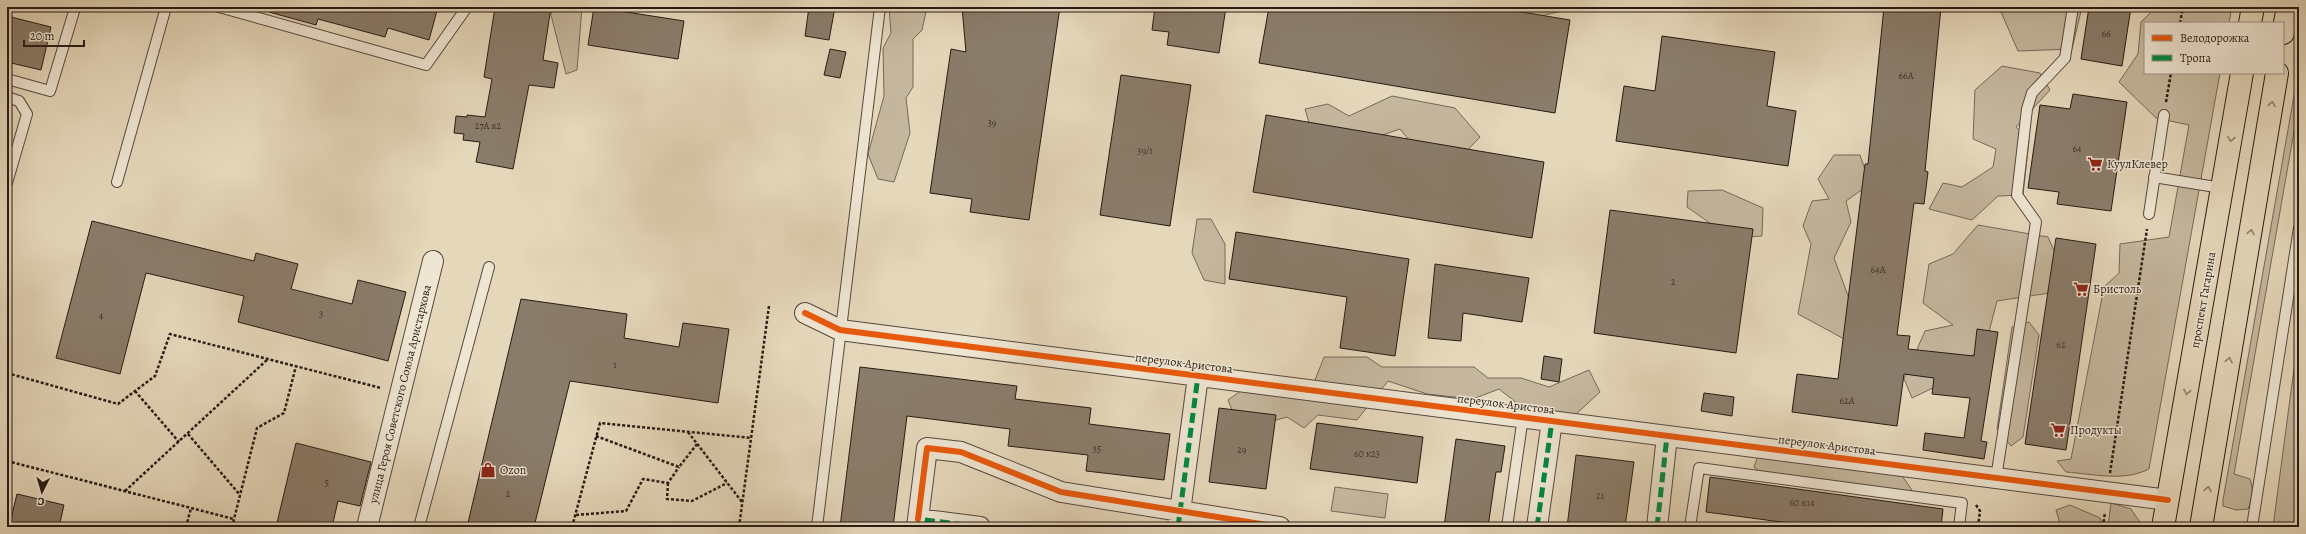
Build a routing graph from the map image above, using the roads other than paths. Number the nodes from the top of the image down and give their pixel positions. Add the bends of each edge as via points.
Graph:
1 (70, 7) edge
2 (166, 7) edge
3 (219, 7) edge
4 (467, 7) edge
5 (880, 7) edge
6 (2073, 7) edge
7 (2253, 7) edge
8 (2288, 7) edge
9 (2250, 22) edge
10 (2284, 28) edge
11 (2242, 74) edge
12 (2277, 74) edge
13 (7, 79) edge
14 (7, 97) edge
15 (2164, 115) road end
16 (2154, 176) junction
17 (117, 182) dead end
18 (7, 183) edge
19 (2222, 188) junction
20 (2150, 214) road end
21 (2299, 228) edge
22 (432, 261) dead end
23 (489, 267) dead end
24 (805, 313) dead end
25 (840, 330) junction
26 (1198, 376) junction
27 (1523, 417) junction
28 (1552, 421) junction
29 (1668, 436) junction
30 (1996, 478) junction
31 (2168, 500) junction
32 (1179, 519) edge
33 (918, 523) edge
34 (367, 527) edge
35 (419, 527) edge
36 (817, 527) edge
37 (980, 527) edge
38 (1280, 527) edge
39 (1508, 527) edge
40 (1537, 527) edge
41 (1657, 527) edge
42 (1690, 527) edge
43 (1959, 527) edge
44 (2163, 527) edge
45 (2201, 527) edge
46 (2252, 527) edge

1 - 13 lane via 75,8 50,91
2 - 17 lane
3 - 4 lane via 426,65
5 - 25 lane
6 - 30 lane via 2065,58 2032,93 2027,109 2017,196 2036,222
7 - 9 main road
8 - 10 main road
11 -> 19 main road, проспект Гагарина
45 -> 12 main road
14 - 18 lane via 20,101 27,114
15 - 16 lane
16 - 19 lane
16 - 20 lane
19 -> 31 main road, проспект Гагарина
21 - 46 lane
22 - 34 street, улица Героя Советского Союза Аристархова
23 - 35 lane
24 - 25 street, переулок Аристова
25 - 26 street, переулок Аристова
25 - 36 lane
26 - 27 street, переулок Аристова
26 - 32 street
27 - 28 street, переулок Аристова
27 - 39 lane
28 - 29 street, переулок Аристова
28 - 40 street
29 - 30 street, переулок Аристова
29 - 41 street
30 - 31 street, переулок Аристова
31 - 44 main road, проспект Гагарина
32 - 33 street via 1061,492 961,452 927,448
32 - 38 street
33 - 37 street
42 - 43 lane via 1699,468 1962,503

